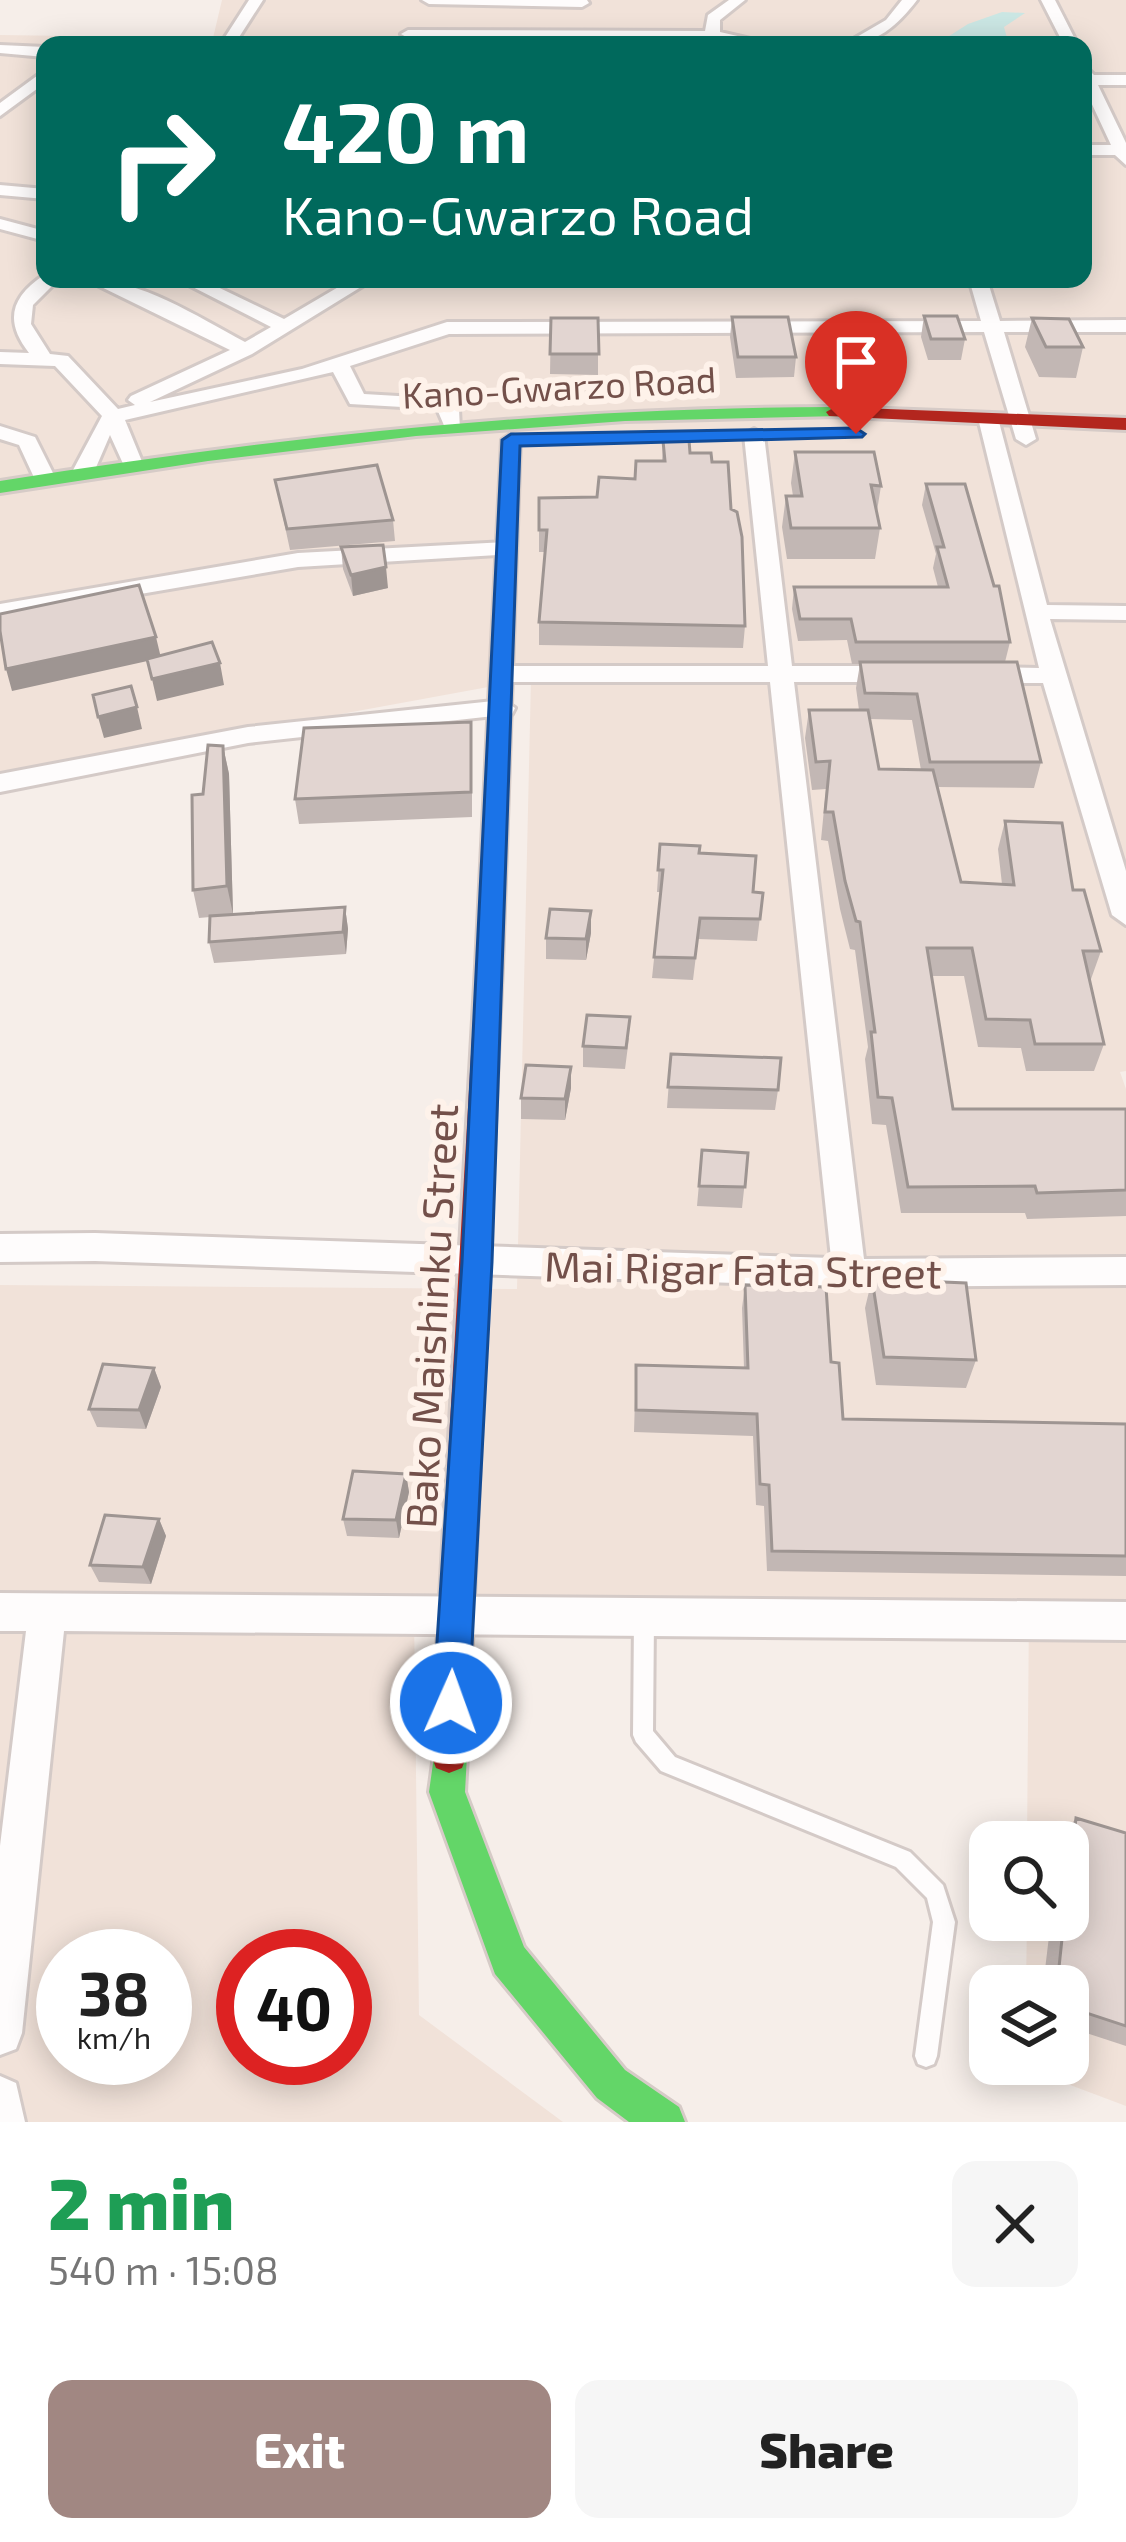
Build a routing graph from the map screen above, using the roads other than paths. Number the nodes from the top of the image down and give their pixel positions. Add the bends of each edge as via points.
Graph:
1 (256, 0) edge
2 (429, 0) edge
3 (738, 0) edge
4 (910, 0) edge
5 (1048, 0) edge
6 (581, 2) edge
7 (233, 36) edge
8 (407, 36) edge
9 (589, 36) edge
10 (721, 36) edge
11 (866, 36) edge
12 (1066, 36) edge
13 (0, 49) edge
14 (36, 51) edge
15 (1092, 75) edge
16 (1126, 80) edge
17 (36, 82) edge
18 (1092, 87) edge
19 (0, 111) edge
20 (1092, 151) edge
21 (1124, 154) edge
22 (0, 190) edge
23 (36, 193) edge
24 (36, 198) edge
25 (0, 220) edge
26 (36, 233) edge
27 (39, 288) edge
28 (116, 288) edge
29 (182, 288) edge
30 (208, 288) edge
31 (349, 288) edge
32 (981, 288) edge
33 (156, 304) junction
34 (0, 310) edge
35 (19, 322) junction
36 (992, 324) junction
37 (282, 325) junction
38 (1126, 326) edge
39 (245, 350) junction
40 (42, 356) junction
41 (0, 358) edge
42 (338, 362) junction
43 (112, 415) junction
44 (1126, 424) edge
45 (453, 426) junction
46 (990, 428) junction
47 (1023, 429) junction
48 (0, 432) edge
49 (754, 435) junction
50 (511, 440) junction
51 (1126, 444) edge
52 (132, 464) junction
53 (83, 472) junction
54 (45, 479) junction
55 (0, 487) edge
56 (0, 506) edge
57 (506, 549) junction
58 (0, 611) edge
59 (1038, 612) junction
60 (1126, 613) edge
61 (778, 673) junction
62 (504, 674) junction
63 (915, 675) edge
64 (961, 675) edge
65 (1053, 676) junction
66 (503, 708) junction
67 (0, 783) edge
68 (1126, 915) edge
69 (0, 1248) edge
70 (477, 1262) junction
71 (1126, 1270) edge
72 (849, 1273) junction
73 (47, 1611) junction
74 (0, 1612) edge
75 (454, 1614) junction
76 (644, 1616) junction
77 (1126, 1621) edge
78 (0, 2033) edge
79 (926, 2056) dead end
80 (0, 2101) edge
81 (2, 2122) edge
82 (664, 2122) edge

1 - 7 street
2 - 6 street
2 - 8 street
3 - 10 street via 713,18
4 - 11 street
5 - 12 street
6 - 9 street
13 - 14 street
15 - 16 street
17 - 19 street
18 - 21 street
20 - 21 street
22 - 23 street
24 - 25 street
25 - 26 street
27 - 35 street via 20,304
28 - 33 street
29 - 33 street
30 - 37 street
31 - 37 street
32 - 36 street
33 - 39 street
34 - 35 street
35 - 40 street
36 - 38 street
36 - 42 street via 473,326
36 - 47 street
37 - 39 street
39 - 43 street
40 - 41 street
40 - 43 street via 61,360
42 - 43 street
42 - 45 street via 357,400 442,404
43 - 52 street
43 - 53 street
44 - 47 main road, Kano-Gwarzo Road
45 - 46 main road, Kano-Gwarzo Road via 672,413
45 - 52 main road, Kano-Gwarzo Road
46 - 47 main road, Kano-Gwarzo Road
46 - 49 main road, Kano-Gwarzo Road
46 - 59 street
47 - 51 main road, Kano-Gwarzo Road
48 - 54 street via 28,441
49 - 50 main road, Kano-Gwarzo Road
49 - 61 street
50 - 56 main road, Kano-Gwarzo Road via 245,468
50 - 57 main road, Bako Maishinku Street
52 - 53 main road, Kano-Gwarzo Road
53 - 54 main road, Kano-Gwarzo Road
54 - 55 main road, Kano-Gwarzo Road
57 - 58 street via 298,560
57 - 62 main road, Bako Maishinku Street
59 - 60 street
59 - 65 street
61 - 62 street
61 - 63 street
61 - 72 street
62 - 66 main road, Bako Maishinku Street
64 - 65 street
65 - 68 street
66 - 67 street via 248,735
66 - 70 main road, Bako Maishinku Street
69 - 70 street, Mai Rigar Fata Street
70 - 72 street, Mai Rigar Fata Street
70 - 75 main road, Bako Maishinku Street
71 - 72 street, Mai Rigar Fata Street
73 - 74 street
73 - 75 street
73 - 78 street
75 - 76 street
75 - 82 main road, Bako Maishinku Street via 448,1792 509,1960 611,2084
76 - 77 street
76 - 79 lane via 644,1735 668,1763 903,1859 936,1892 944,1922
80 - 81 street

